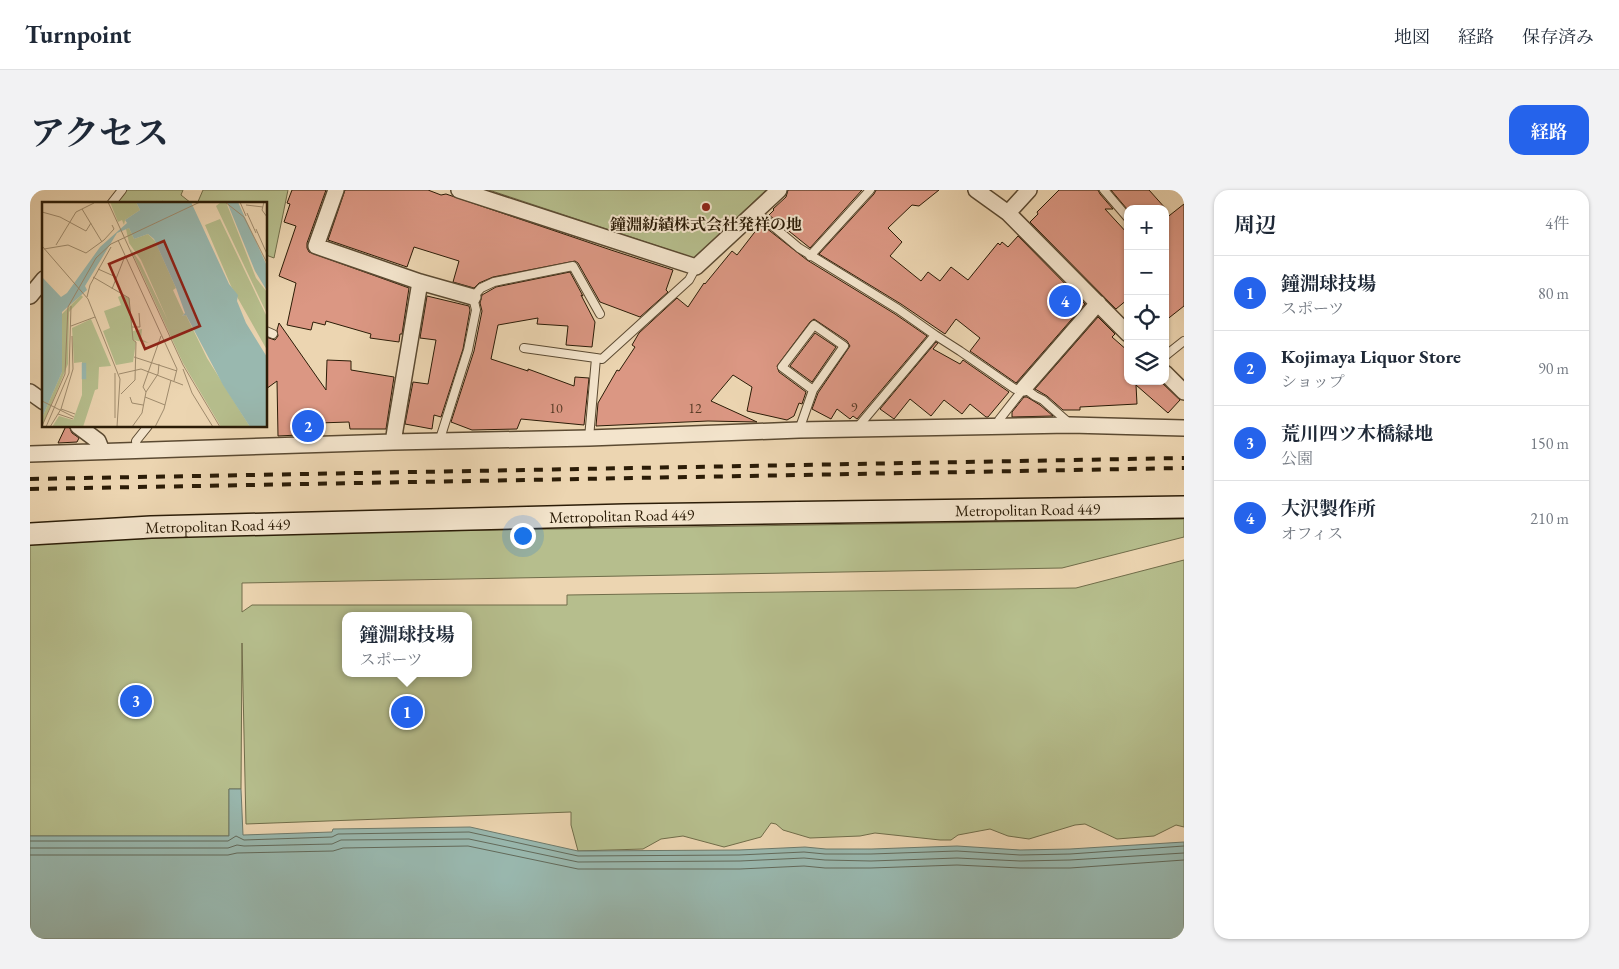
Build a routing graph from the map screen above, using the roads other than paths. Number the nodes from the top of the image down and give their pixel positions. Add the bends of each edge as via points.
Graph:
1 (122, 190) edge
2 (336, 190) edge
3 (459, 190) edge
4 (779, 190) edge
5 (870, 190) edge
6 (976, 190) edge
7 (1029, 190) edge
8 (1104, 190) edge
9 (113, 202) edge
10 (755, 211) junction
11 (1008, 212) junction
12 (1124, 213) edge
13 (810, 256) junction
14 (696, 267) junction
15 (42, 281) edge
16 (420, 282) junction
17 (30, 296) edge
18 (473, 297) junction
19 (1098, 303) junction
20 (600, 314) dead end
21 (1124, 330) edge
22 (935, 335) junction
23 (1184, 341) edge
24 (524, 348) dead end
25 (1169, 353) edge
26 (596, 358) junction
27 (1169, 377) edge
28 (1024, 388) junction
29 (814, 390) junction
30 (30, 392) edge
31 (1184, 392) edge
32 (42, 401) edge
33 (1070, 425) junction
34 (998, 426) junction
35 (81, 428) edge
36 (146, 428) edge
37 (1184, 428) edge
38 (799, 430) junction
39 (856, 430) junction
40 (589, 438) junction
41 (393, 442) junction
42 (439, 442) junction
43 (102, 451) junction
44 (137, 451) junction
45 (30, 454) edge
46 (1184, 507) edge
47 (30, 534) edge

1 - 9 lane
2 - 16 street via 316,246
3 - 14 street
4 - 10 street
5 - 13 lane
6 - 11 street
7 - 11 street
8 - 12 lane
10 - 13 lane
10 - 14 street
11 - 19 street
13 - 22 lane
14 - 26 lane via 689,280 643,323 602,359
15 - 17 street
16 - 18 street
16 - 41 street
18 - 20 lane via 481,288 494,282 573,266
18 - 42 lane via 476,310 468,350
19 - 21 street
19 - 28 street
22 - 28 lane via 1014,389
22 - 39 lane
23 - 25 lane
24 - 26 lane
26 - 40 lane
27 - 31 street
28 - 33 lane via 1043,400
28 - 34 lane via 999,420
29 - 29 lane via 844,346 814,325 782,367
29 - 38 lane
30 - 32 street
33 - 34 street
33 - 37 street
34 - 39 street
35 - 43 street via 98,441
36 - 44 lane via 136,441
38 - 39 street
38 - 40 street
40 - 42 street
41 - 42 street
41 - 44 street
43 - 44 street
43 - 45 street
46 - 47 main road, Metropolitan Road 449 via 626,515 151,527

